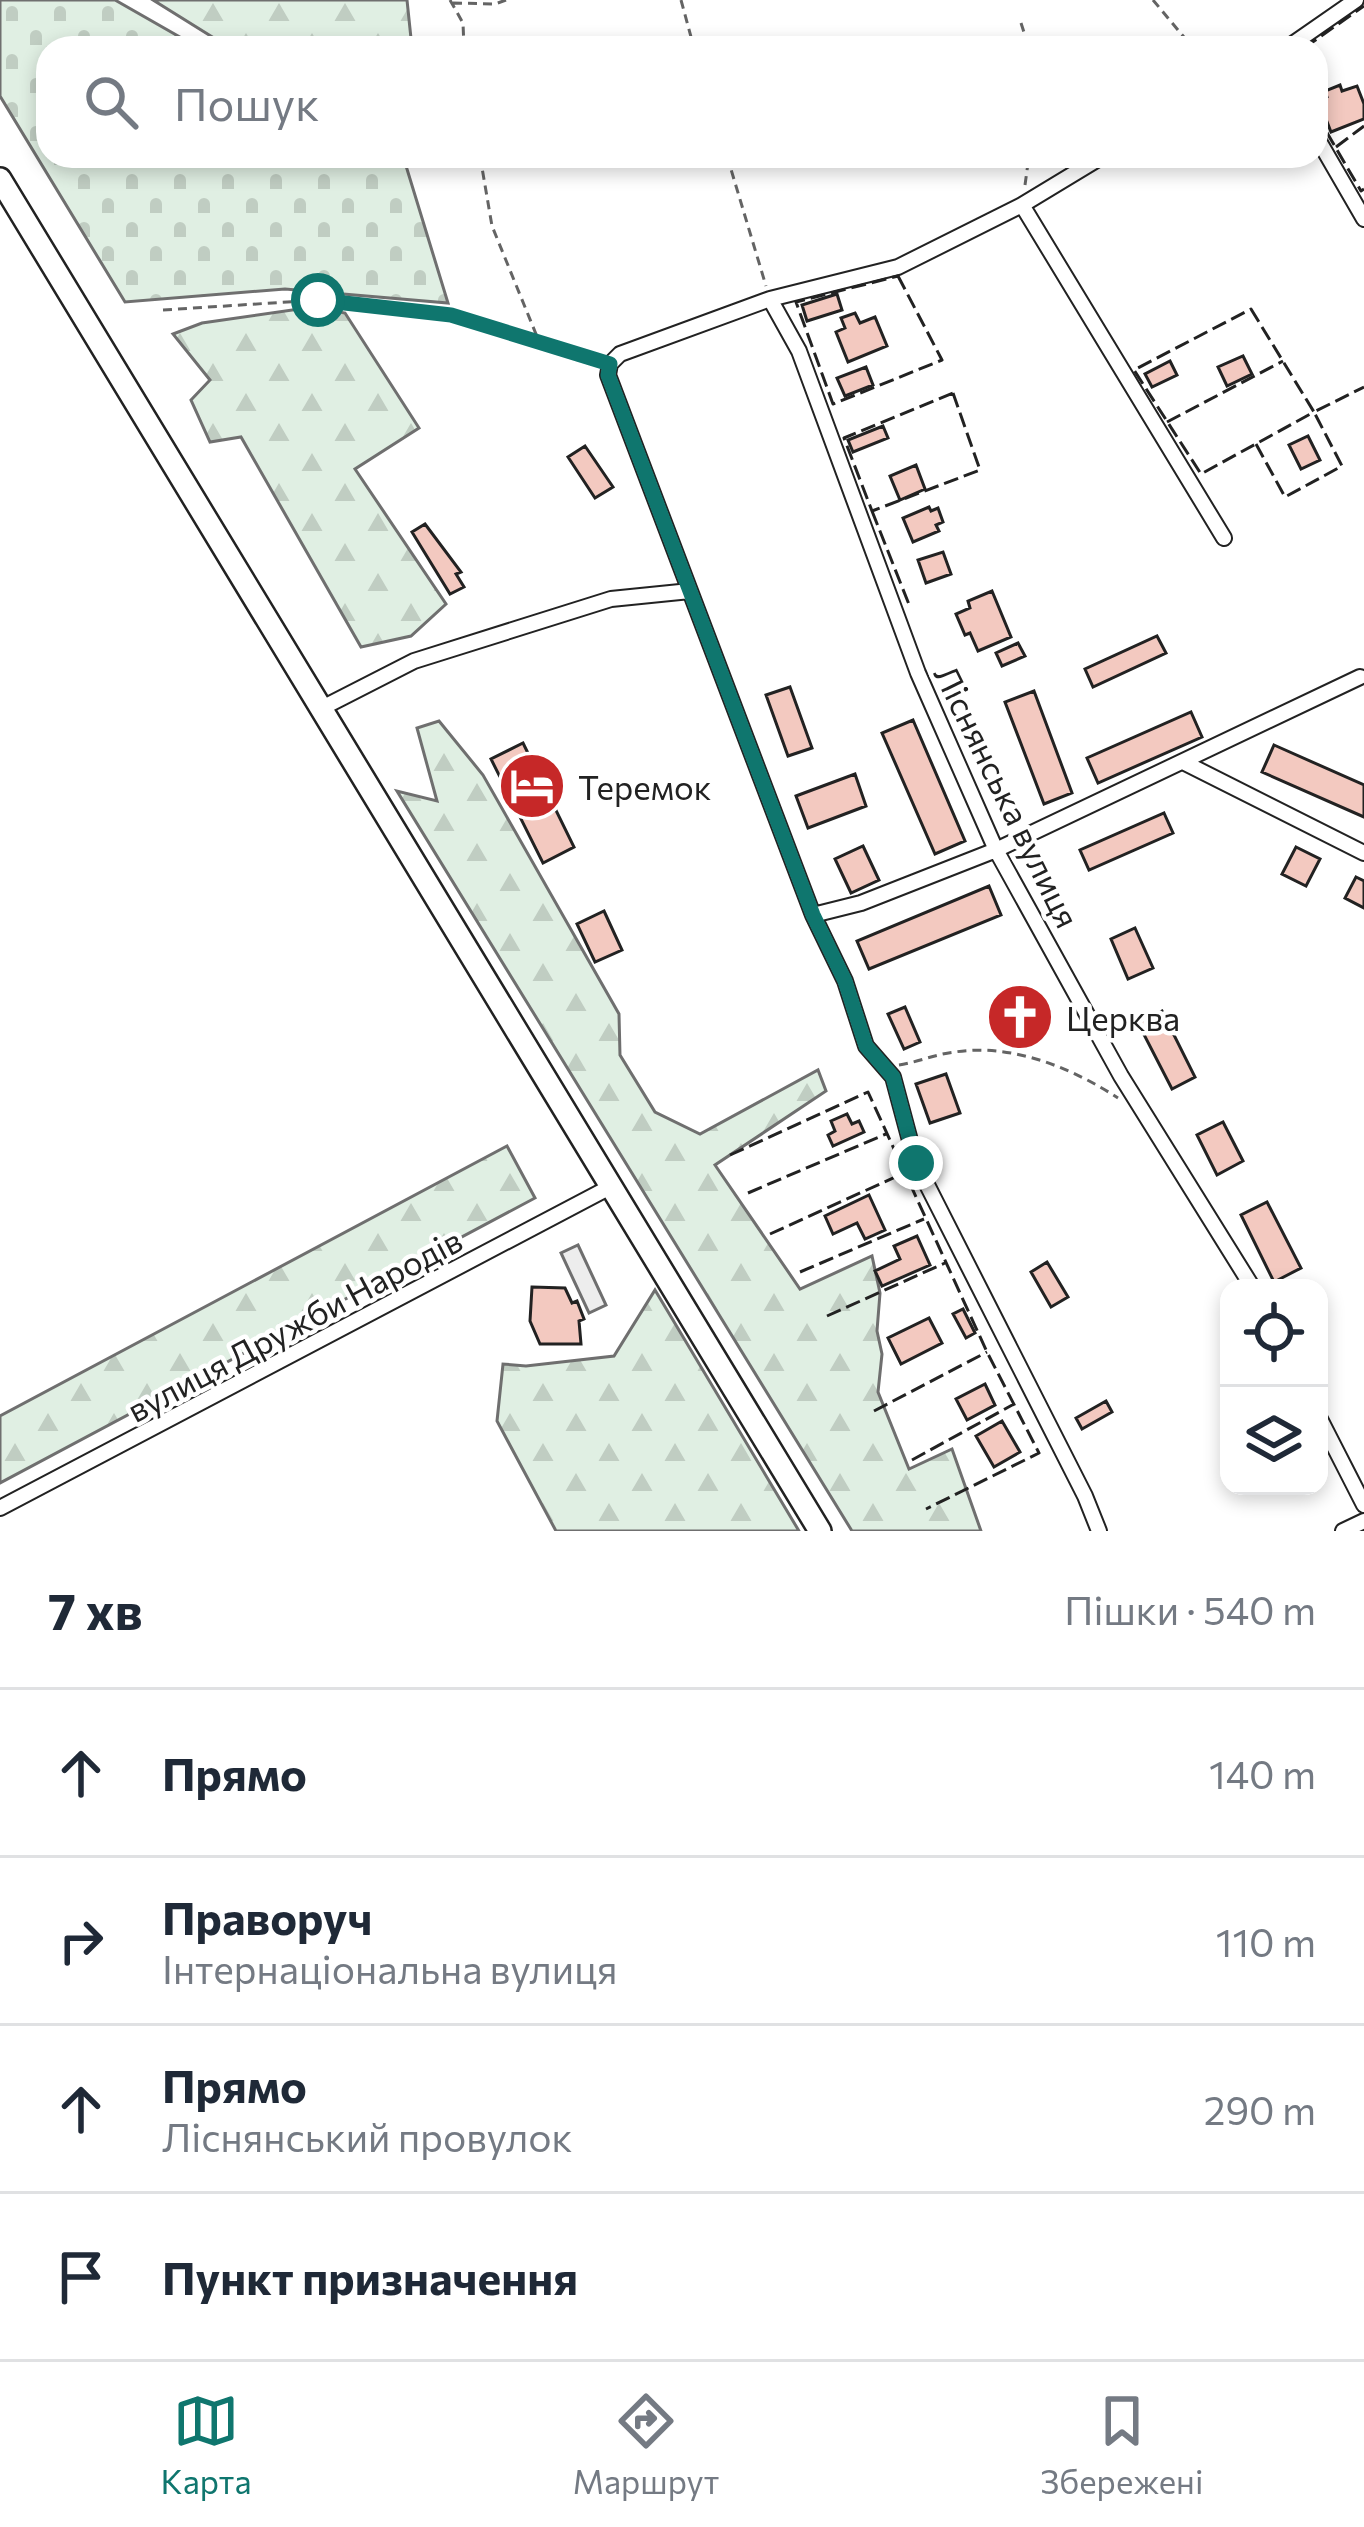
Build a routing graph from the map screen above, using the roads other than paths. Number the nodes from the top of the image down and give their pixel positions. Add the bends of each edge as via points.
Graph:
1 (1356, 0) edge
2 (1304, 36) edge
3 (1328, 157) edge
4 (1082, 168) edge
5 (0, 179) edge
6 (1022, 205) junction
7 (1364, 219) edge
8 (770, 299) junction
9 (1224, 538) dead end
10 (690, 591) junction
11 (1360, 677) dead end
12 (322, 708) junction
13 (1183, 762) junction
14 (996, 850) junction
15 (1364, 854) edge
16 (813, 915) junction
17 (612, 1186) junction
18 (1247, 1279) edge
19 (1328, 1435) edge
20 (1364, 1505) edge
21 (0, 1508) edge
22 (1364, 1521) edge
23 (820, 1531) edge
24 (1099, 1531) edge
25 (1343, 1531) edge

1 - 2 street
3 - 7 street
4 - 6 street
5 - 12 highway
6 - 8 street via 898,267
6 - 9 street
8 - 10 street via 610,364
8 - 14 street, Ліснянська вулиця via 799,351 918,674
10 - 12 street via 611,599 414,661
10 - 16 street
11 - 13 street
12 - 17 highway
13 - 14 street
13 - 15 street
14 - 16 street
14 - 18 street, Ліснянська вулиця via 1121,1076
16 - 24 street via 866,1046 893,1077 927,1188
17 - 21 street, вулиця Дружби Народів
17 - 23 highway
19 - 20 street
22 - 25 street

